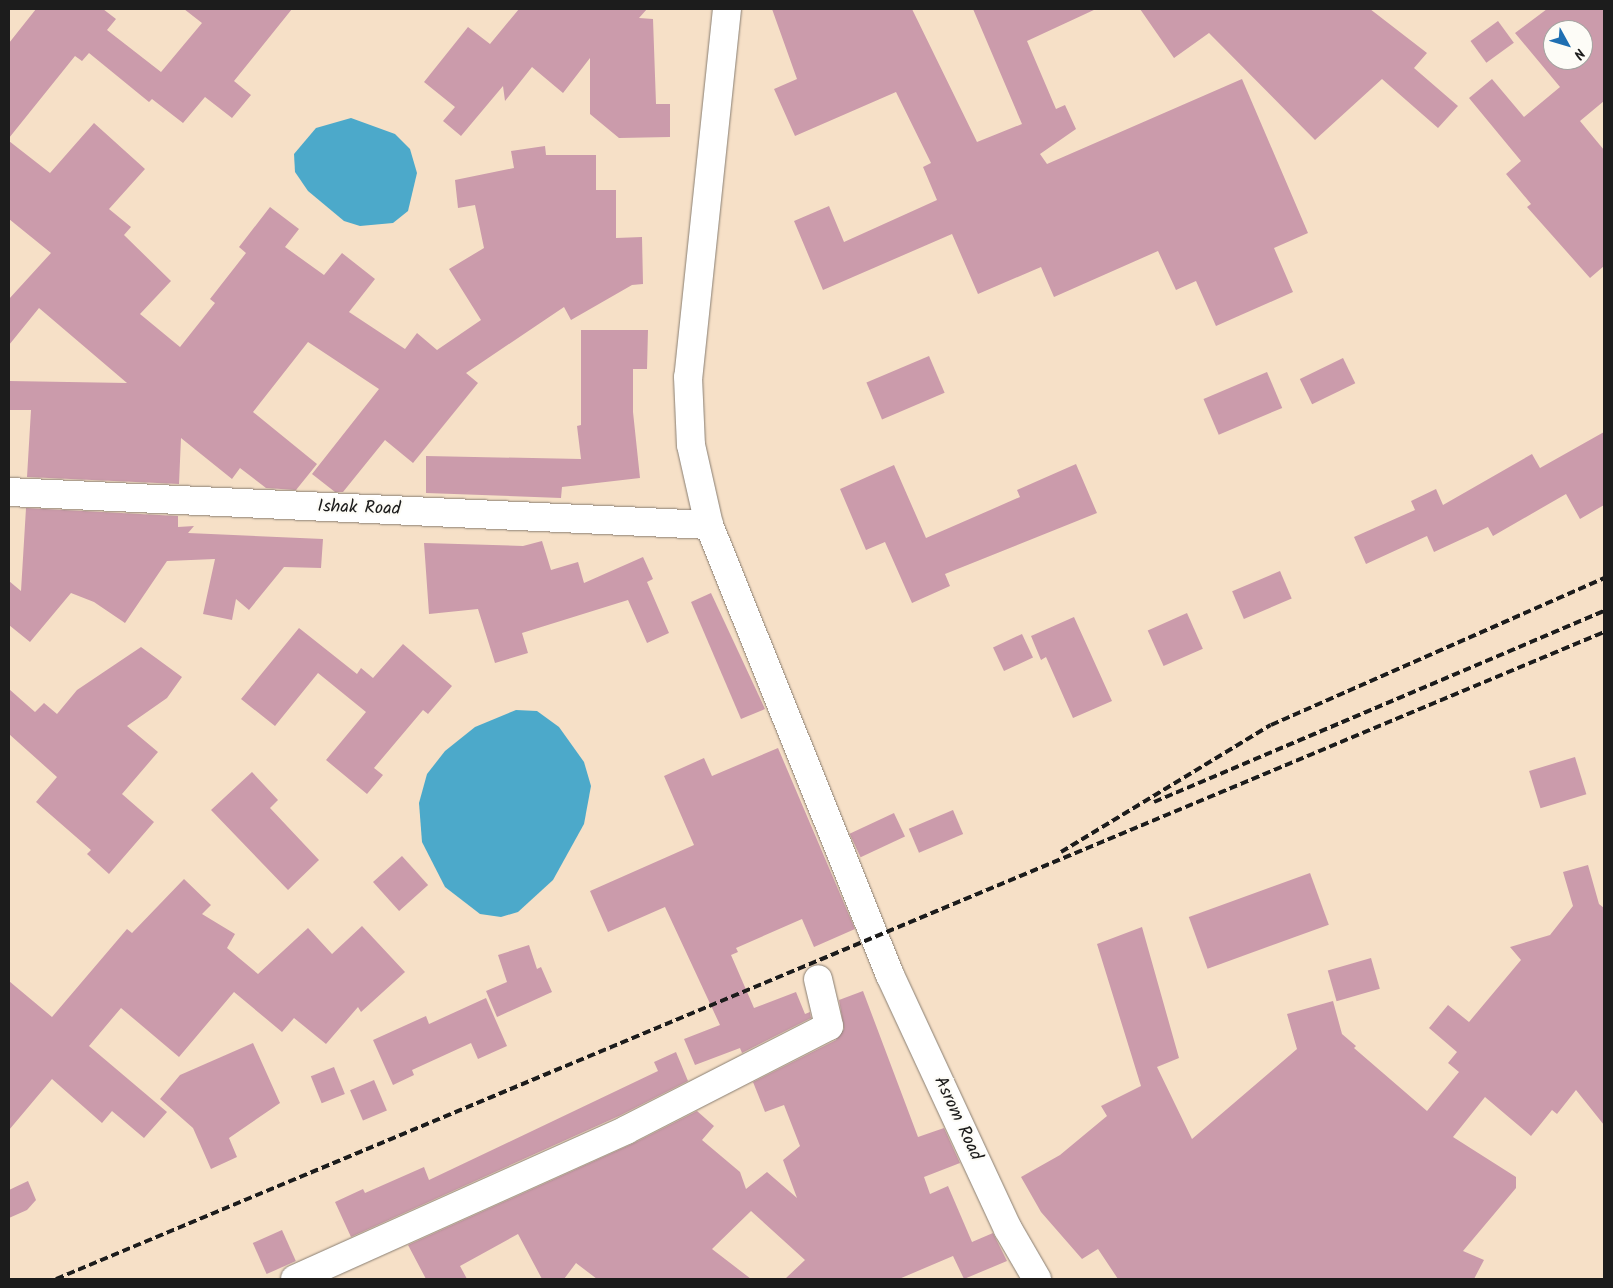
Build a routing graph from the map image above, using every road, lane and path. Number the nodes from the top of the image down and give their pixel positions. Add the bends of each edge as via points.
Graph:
1 (727, 9) edge
2 (9, 492) edge
3 (708, 525) junction
4 (818, 979) dead end
5 (295, 1279) edge
6 (1037, 1279) edge

1 - 3 street, Asrom Road via 688,377 691,445
2 - 3 street, Ishak Road
3 - 6 street, Asrom Road via 882,957 1008,1229
4 - 5 street via 829,1026 626,1130

